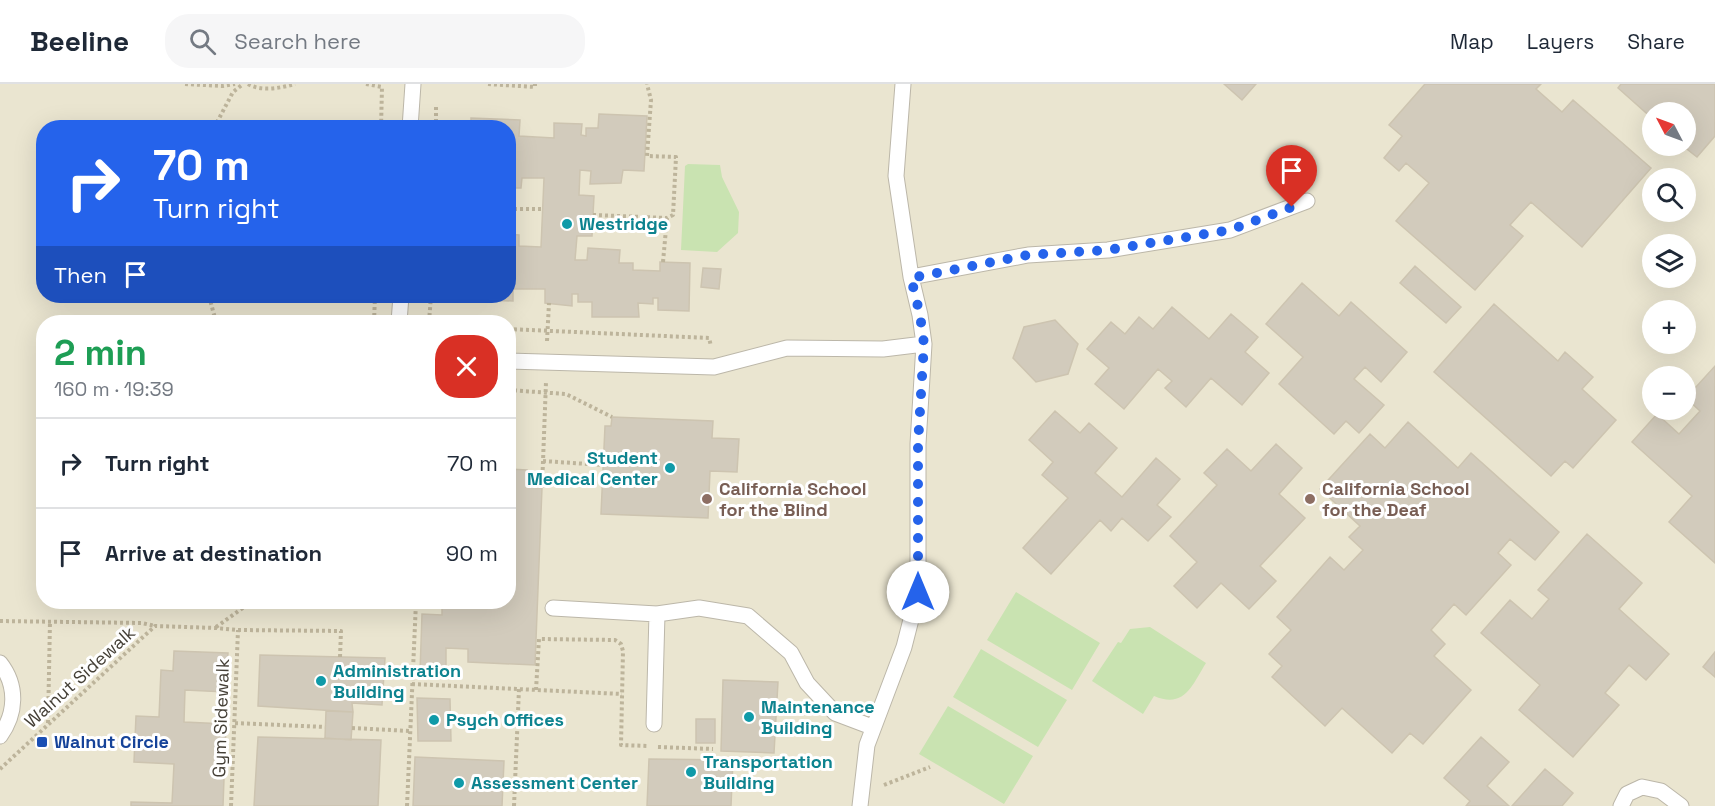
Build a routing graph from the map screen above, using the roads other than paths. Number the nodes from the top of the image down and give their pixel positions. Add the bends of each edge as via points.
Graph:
1 (413, 84) edge
2 (903, 84) edge
3 (411, 120) edge
4 (1307, 201) dead end
5 (911, 278) junction
6 (924, 344) junction
7 (516, 361) edge
8 (554, 608) dead end
9 (657, 614) junction
10 (0, 663) edge
11 (654, 724) dead end
12 (872, 727) junction
13 (0, 736) edge
14 (861, 800) edge
15 (1621, 806) edge
16 (1681, 806) edge

1 - 3 lane
2 - 5 lane via 896,176
4 - 5 lane via 1230,230 1108,250 1028,255
5 - 6 lane
6 - 7 lane via 883,349 787,348 714,367
6 - 12 lane via 918,444 918,592 904,647
8 - 9 lane
9 - 11 lane
9 - 12 lane via 699,608 748,616 791,653 807,683 835,713
10 - 13 lane via 11,682 14,700 10,719
12 - 14 lane
15 - 16 lane via 1627,794 1642,787 1661,791

